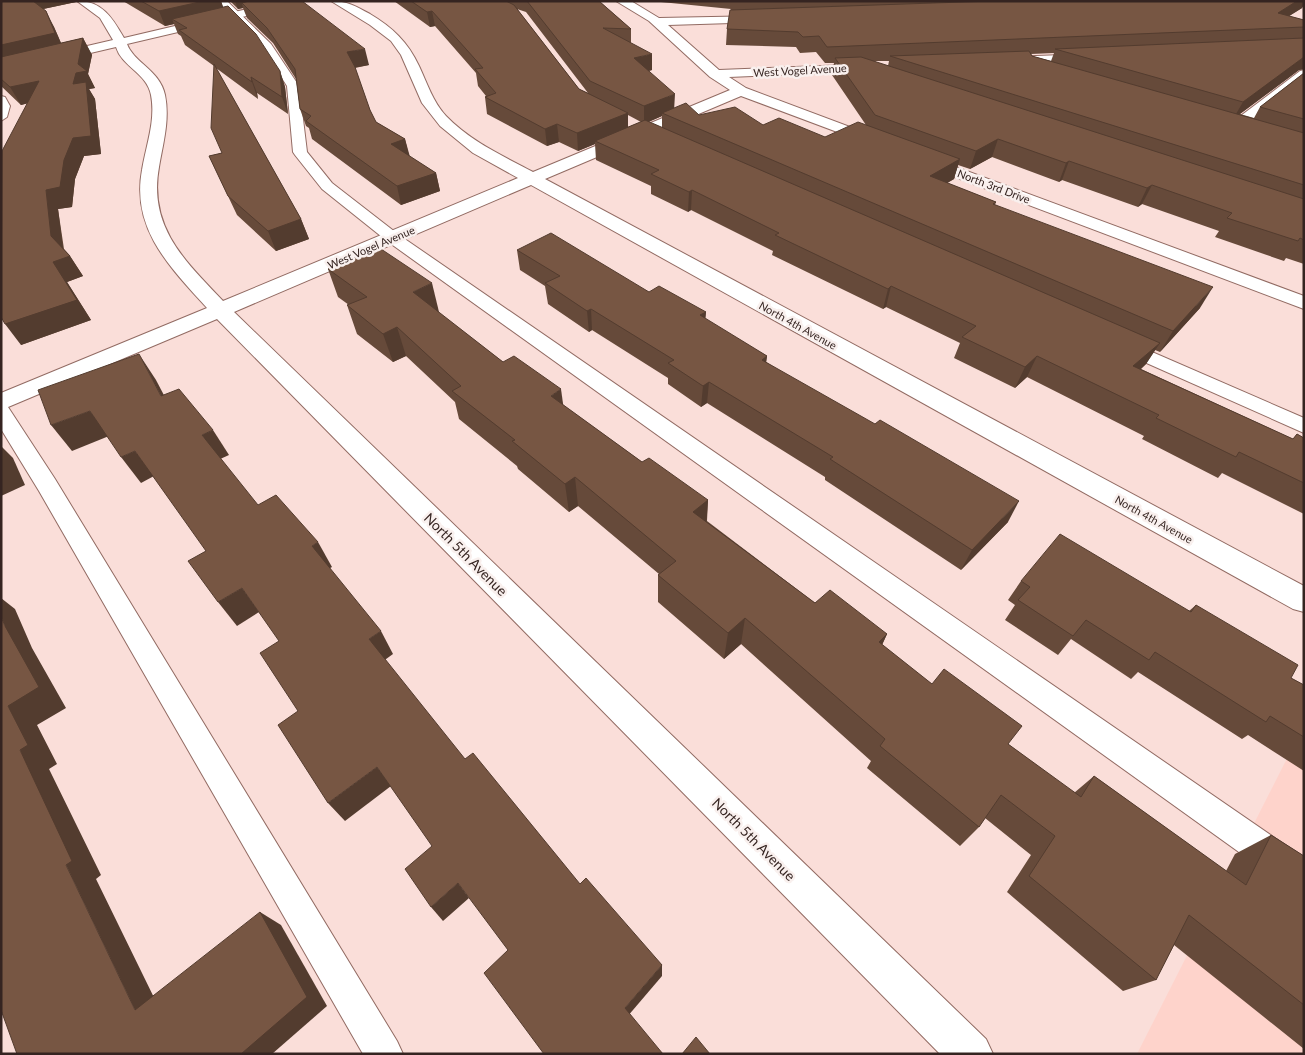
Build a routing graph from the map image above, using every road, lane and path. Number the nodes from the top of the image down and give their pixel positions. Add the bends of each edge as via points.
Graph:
1 (82, 1) edge
2 (297, 1) edge
3 (336, 1) edge
4 (621, 1) edge
5 (228, 9) edge
6 (778, 18) edge
7 (656, 22) junction
8 (120, 43) junction
9 (1099, 58) edge
10 (1010, 61) junction
11 (991, 62) edge
12 (857, 68) joint
13 (2, 70) edge
14 (885, 72) edge
15 (1304, 73) edge
16 (715, 74) junction
17 (1057, 75) edge
18 (1284, 88) junction
19 (741, 91) junction
20 (1297, 92) edge
21 (1, 100) edge
22 (1, 117) edge
23 (629, 123) edge
24 (1230, 126) joint
25 (646, 132) junction
26 (1252, 132) edge
27 (664, 140) edge
28 (889, 147) edge
29 (907, 154) edge
30 (532, 180) junction
31 (392, 238) junction
32 (1304, 303) edge
33 (220, 310) junction
34 (1106, 338) edge
35 (1, 402) edge
36 (1, 412) edge
37 (1304, 426) edge
38 (1304, 600) edge
39 (1304, 878) edge
40 (384, 1054) edge
41 (971, 1054) edge

1 - 8 street, North 5th Avenue via 104,16
2 - 5 street
3 - 30 street, North 4th Avenue via 363,15 396,39 435,112 452,129 479,150
4 - 7 street
5 - 8 street
5 - 31 lane via 267,46 293,86 300,152 328,186
6 - 7 street
7 - 16 street
8 - 13 street
8 - 33 street, North 5th Avenue via 123,51 151,79 159,96 160,116 148,197 154,224 170,253
9 - 10 street
10 - 11 street
10 - 17 street
12 - 14 lane
12 - 16 street, West Vogel Avenue
15 - 18 lane
16 - 19 street
18 - 20 lane
18 - 24 lane
19 - 25 street, West Vogel Avenue
19 - 28 street
21 - 22 lane via 4,106
23 - 25 lane
24 - 26 street
25 - 27 lane
25 - 30 street, West Vogel Avenue
29 - 32 street, North 3rd Drive
30 - 31 street, West Vogel Avenue
30 - 38 street, North 4th Avenue
31 - 33 street, West Vogel Avenue
31 - 39 lane
33 - 35 street, West Vogel Avenue
33 - 41 street, North 5th Avenue
34 - 37 lane
36 - 40 lane

